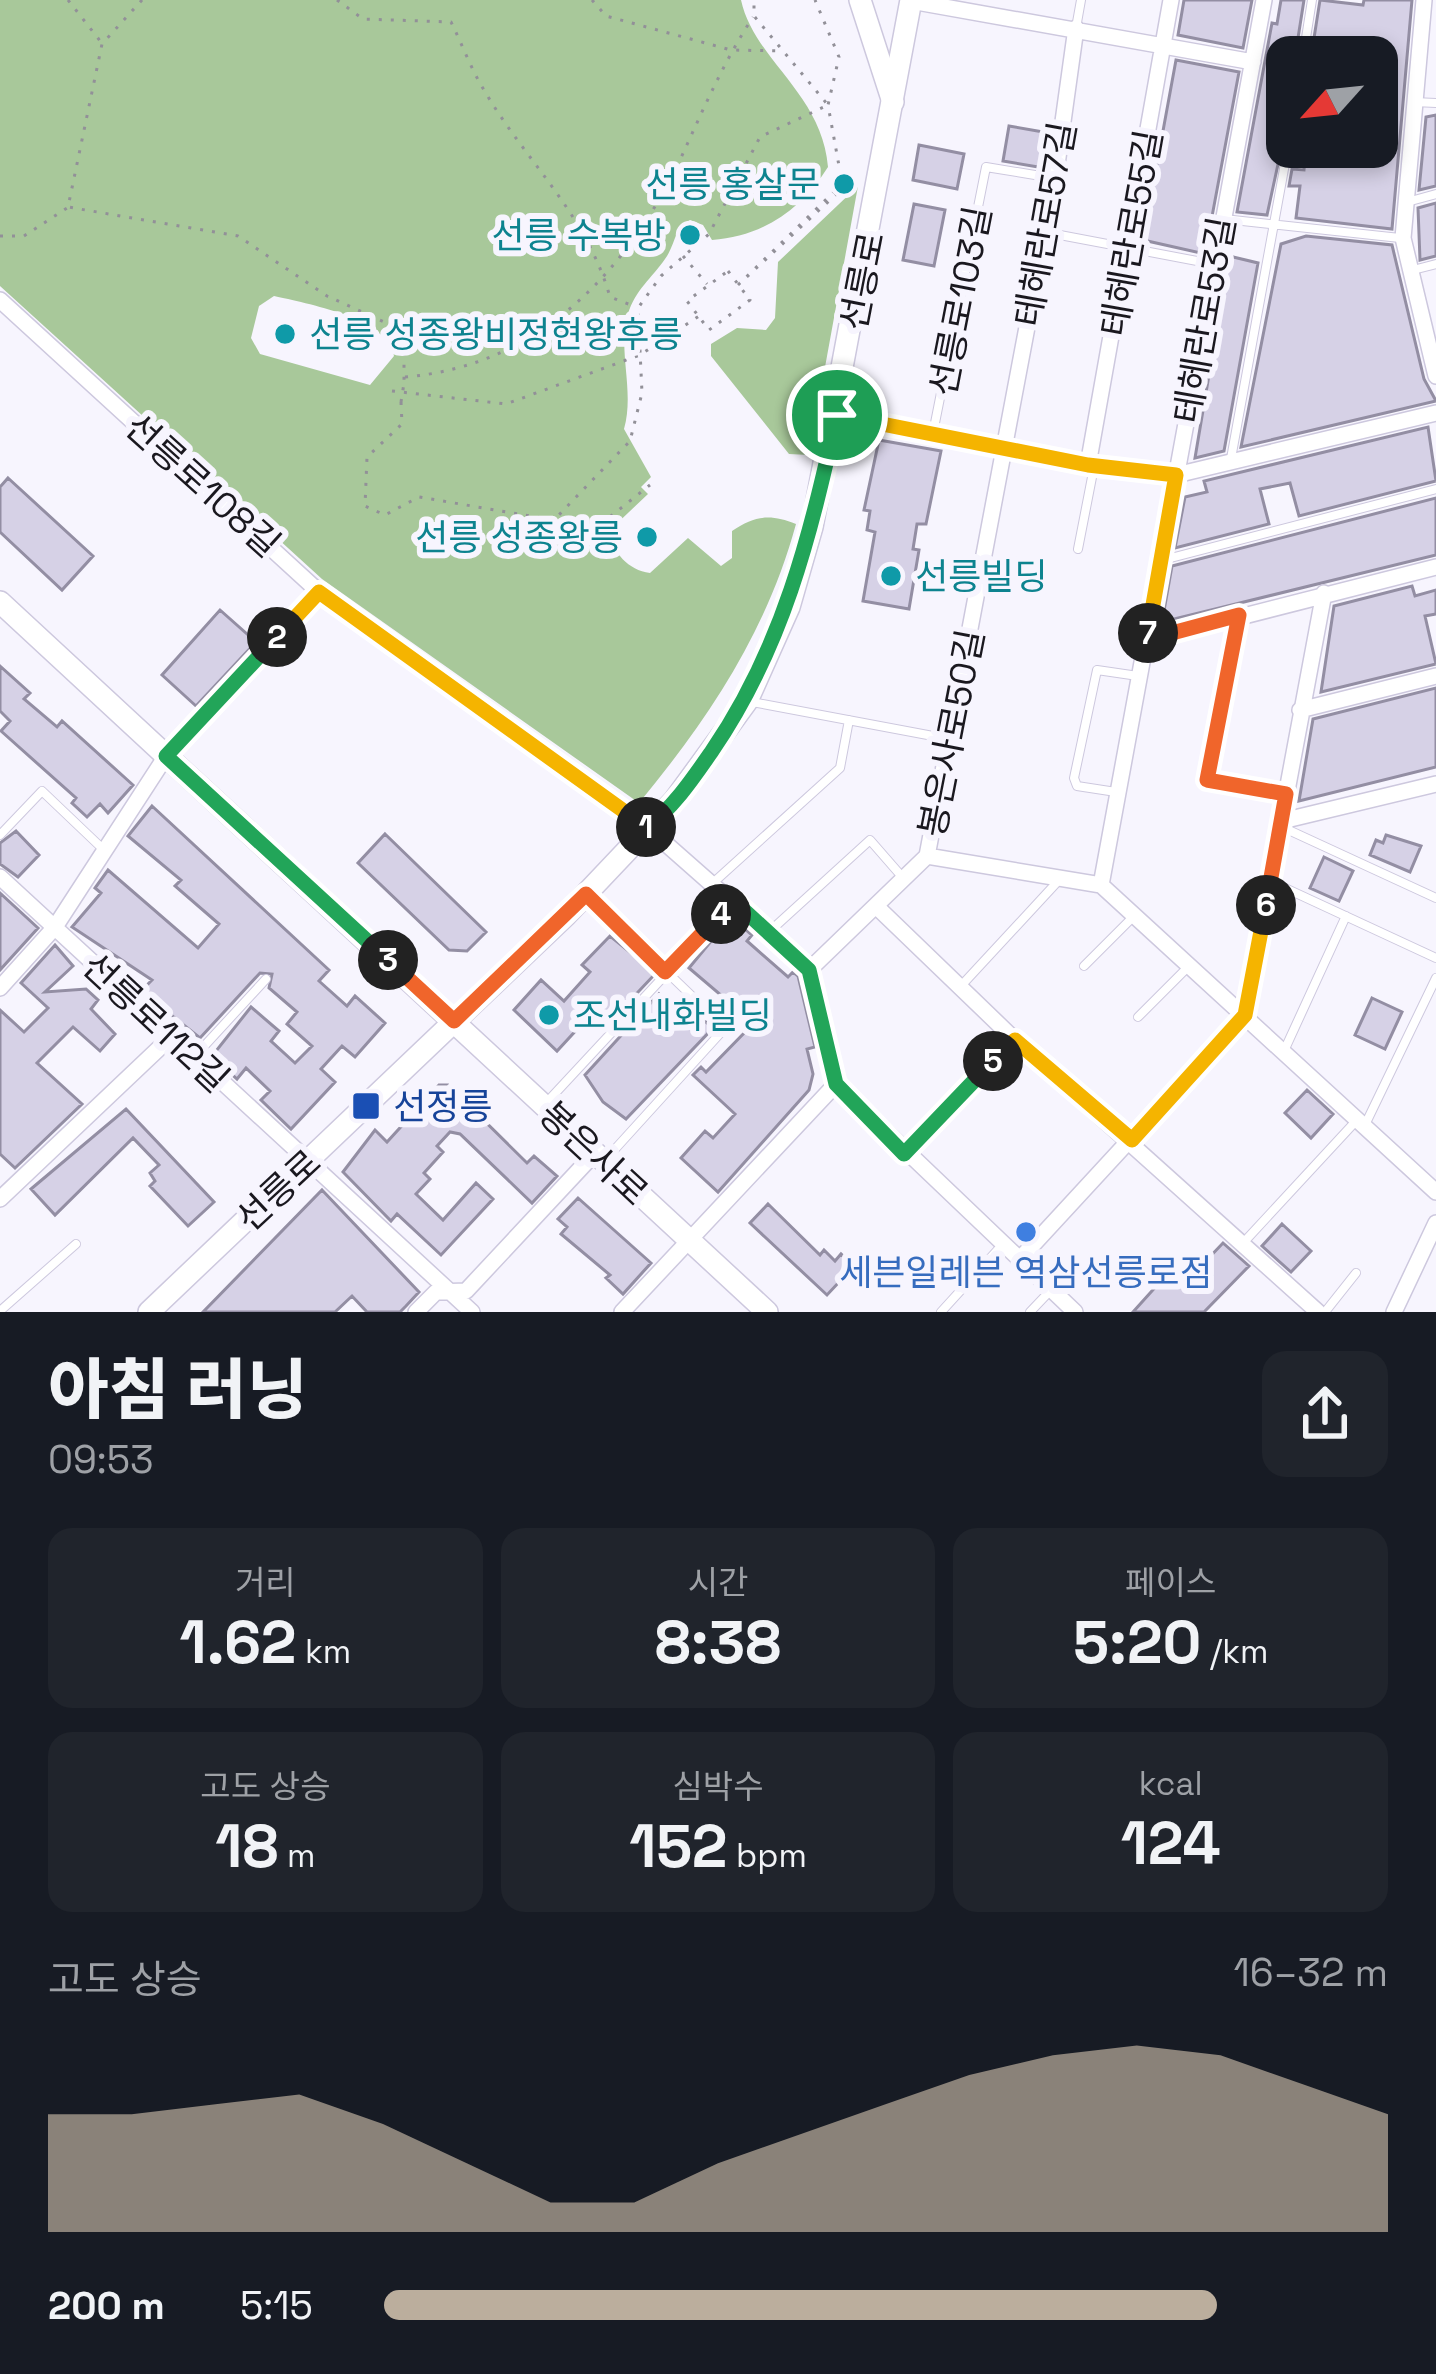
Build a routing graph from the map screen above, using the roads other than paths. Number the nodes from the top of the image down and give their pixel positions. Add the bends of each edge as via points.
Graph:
1 (860, 0) edge
2 (911, 0) edge
3 (1081, 0) edge
4 (1171, 0) edge
5 (1264, 0) edge
6 (1312, 0) edge
7 (1424, 0) edge
8 (1076, 28) junction
9 (1306, 36) edge
10 (1164, 46) junction
11 (1252, 62) junction
12 (1414, 102) junction
13 (1436, 104) edge
14 (895, 106) junction
15 (1285, 168) edge
16 (1054, 179) junction
17 (1436, 194) edge
18 (1405, 202) junction
19 (1223, 218) junction
20 (1276, 224) junction
21 (1044, 232) junction
22 (1403, 238) junction
23 (1129, 248) junction
24 (1214, 264) junction
25 (1436, 264) edge
26 (1413, 270) junction
27 (0, 300) edge
28 (1432, 339) edge
29 (1436, 376) edge
30 (1436, 413) edge
31 (837, 415) junction
32 (933, 433) junction
33 (1006, 448) junction
34 (1091, 465) junction
35 (1230, 465) junction
36 (1176, 475) junction
37 (1436, 489) edge
38 (1078, 549) dead end
39 (1161, 560) junction
40 (1436, 567) edge
41 (319, 592) junction
42 (1324, 593) junction
43 (0, 602) edge
44 (1239, 615) junction
45 (1146, 640) junction
46 (1140, 676) junction
47 (1436, 676) edge
48 (747, 701) junction
49 (1300, 710) junction
50 (849, 720) junction
51 (951, 739) junction
52 (166, 756) junction
53 (1436, 784) edge
54 (1118, 792) junction
55 (1286, 794) junction
56 (1282, 824) junction
57 (648, 828) junction
58 (0, 835) edge
59 (107, 852) junction
60 (927, 856) junction
61 (1061, 878) junction
62 (905, 880) junction
63 (2, 881) edge
64 (1271, 881) junction
65 (714, 882) junction
66 (1101, 885) junction
67 (586, 894) junction
68 (1436, 898) edge
69 (734, 901) junction
70 (878, 908) junction
71 (1136, 915) junction
72 (1346, 916) junction
73 (55, 927) junction
74 (768, 933) junction
75 (1436, 958) edge
76 (1190, 965) junction
77 (1084, 966) dead end
78 (809, 970) junction
79 (665, 972) junction
80 (1436, 978) edge
81 (266, 979) dead end
82 (960, 987) junction
83 (0, 988) edge
84 (1245, 1015) junction
85 (1138, 1017) dead end
86 (454, 1021) junction
87 (172, 1036) junction
88 (1015, 1040) junction
89 (1284, 1052) junction
90 (194, 1057) junction
91 (836, 1084) junction
92 (543, 1106) junction
93 (1361, 1123) junction
94 (1132, 1140) junction
95 (904, 1154) junction
96 (599, 1158) junction
97 (308, 1162) junction
98 (1436, 1192) edge
99 (0, 1199) edge
100 (1436, 1222) edge
101 (689, 1242) junction
102 (1244, 1242) junction
103 (76, 1244) dead end
104 (1003, 1244) junction
105 (1019, 1260) junction
106 (1356, 1273) dead end
107 (1052, 1290) junction
108 (450, 1291) junction
109 (0, 1311) edge
110 (149, 1312) edge
111 (416, 1312) edge
112 (472, 1312) edge
113 (622, 1312) edge
114 (767, 1312) edge
115 (941, 1312) edge
116 (1030, 1312) edge
117 (1076, 1312) edge
118 (1322, 1312) edge
119 (1394, 1312) edge

1 - 14 main road
2 - 8 street
2 - 14 main road, 선릉로
3 - 8 lane, 테헤란로57길
4 - 10 street, 테헤란로55길
5 - 11 street, 테헤란로53길
6 - 9 lane
7 - 12 street
8 - 10 street
8 - 16 street, 테헤란로57길
10 - 11 street
10 - 23 street, 테헤란로55길
11 - 19 street, 테헤란로53길
12 - 13 lane
12 - 18 street
14 - 31 main road, 선릉로
15 - 20 lane, 테헤란로53길
16 - 21 street, 테헤란로57길
16 - 32 lane, 선릉로103길 via 986,166
17 - 18 lane
18 - 22 street
19 - 20 lane
19 - 24 street, 테헤란로53길
20 - 22 lane
20 - 35 lane
21 - 23 lane
21 - 33 street, 테헤란로57길
22 - 26 street
23 - 24 lane
23 - 34 street, 테헤란로55길
24 - 36 street, 테헤란로53길
25 - 26 lane
26 - 28 street
27 - 41 street, 선릉로108길
28 - 29 street
30 - 35 street, 선릉로103길
31 - 32 street, 선릉로103길
31 - 48 main road, 선릉로 via 801,570
32 - 33 street, 선릉로103길
33 - 34 street, 선릉로103길
33 - 51 street, 봉은사로50길
34 - 36 street, 선릉로103길
34 - 38 lane
35 - 36 street, 선릉로103길
36 - 39 street, 테헤란로53길
37 - 39 lane
39 - 45 street, 테헤란로53길
40 - 42 street
41 - 52 street
41 - 57 street, 선릉로108길
42 - 44 street
42 - 49 street
43 - 52 main road, 봉은사로
44 - 45 street
44 - 55 lane via 1207,780
45 - 46 street, 테헤란로53길
46 - 54 street, 테헤란로53길
46 - 54 lane via 1097,670 1074,778 1077,786
47 - 49 street
48 - 50 lane
48 - 57 main road, 선릉로
49 - 55 street
50 - 51 lane
50 - 65 lane via 840,768
51 - 60 street, 봉은사로50길
52 - 59 street
52 - 86 main road, 봉은사로
53 - 56 street
54 - 66 street, 테헤란로53길
55 - 56 street
56 - 64 street
56 - 68 lane
57 - 65 street, 선릉로108길
57 - 67 main road, 선릉로
58 - 59 lane via 42,791
59 - 73 street
60 - 61 street
60 - 62 street, 봉은사로50길
61 - 66 street
61 - 82 lane
62 - 70 street, 봉은사로50길
62 - 74 lane via 870,840
63 - 73 street, 선릉로112길
64 - 72 lane
64 - 84 street
65 - 69 street, 선릉로108길
66 - 71 street
67 - 79 lane
67 - 86 main road, 선릉로
69 - 74 street, 선릉로108길
69 - 79 lane
70 - 78 street, 봉은사로50길
70 - 82 street
71 - 76 street
71 - 77 lane
72 - 75 lane
72 - 89 lane
73 - 83 street
73 - 87 street, 선릉로112길
74 - 78 street, 선릉로108길
76 - 84 street
76 - 85 lane
78 - 91 street
79 - 92 lane
79 - 96 lane via 725,1028
80 - 93 lane
81 - 90 lane
82 - 88 street
84 - 89 street
84 - 94 street
86 - 92 main road, 봉은사로
86 - 97 main road, 선릉로
87 - 90 street, 선릉로112길
87 - 99 street
88 - 94 street
88 - 95 lane
89 - 93 street
90 - 97 street, 선릉로112길
91 - 95 street
91 - 101 street
92 - 96 main road, 봉은사로
93 - 98 street
93 - 102 lane
94 - 102 street
94 - 105 street
95 - 104 street
96 - 101 main road, 봉은사로
96 - 108 street via 466,1291
97 - 108 street, 선릉로112길
97 - 110 main road, 선릉로
100 - 119 street
101 - 113 street
101 - 114 main road, 봉은사로
102 - 118 street
103 - 109 lane
104 - 105 street
104 - 115 lane
105 - 107 street
106 - 118 lane
107 - 116 lane
107 - 117 street
108 - 111 street via 436,1292
108 - 112 street, 선릉로112길

